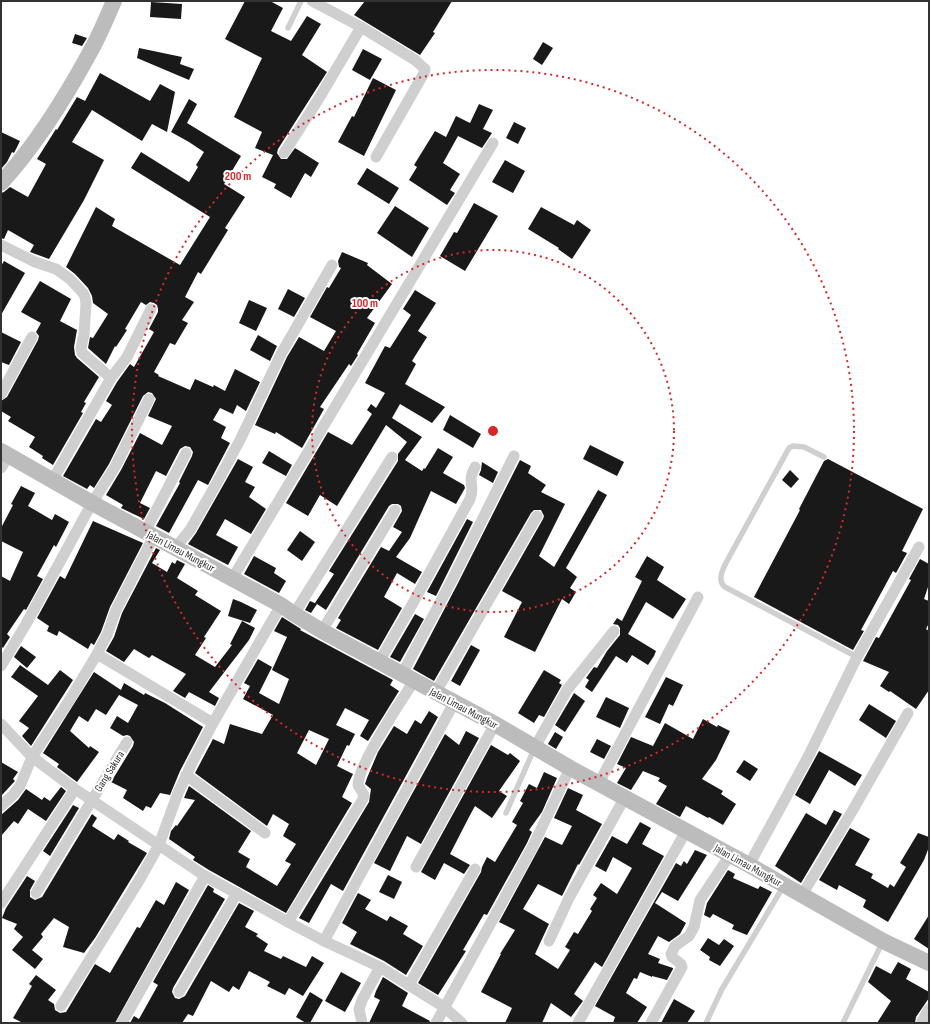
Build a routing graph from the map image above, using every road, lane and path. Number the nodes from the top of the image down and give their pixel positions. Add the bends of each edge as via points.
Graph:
1 (114, 1) edge
2 (301, 1) edge
3 (312, 1) edge
4 (361, 27) junction
5 (288, 28) dead end
6 (492, 143) dead end
7 (284, 153) dead end
8 (376, 157) dead end
9 (1, 184) edge
10 (1, 245) edge
11 (332, 265) dead end
12 (151, 309) dead end
13 (32, 337) dead end
14 (111, 378) junction
15 (1, 394) edge
16 (149, 399) dead end
17 (186, 453) dead end
18 (514, 456) dead end
19 (392, 457) dead end
20 (824, 457) dead end
21 (4, 458) edge
22 (475, 467) dead end
23 (52, 481) junction
24 (92, 503) junction
25 (395, 510) dead end
26 (537, 516) dead end
27 (149, 534) junction
28 (919, 547) dead end
29 (176, 548) junction
30 (232, 579) junction
31 (698, 597) dead end
32 (281, 605) junction
33 (294, 614) junction
34 (614, 630) dead end
35 (322, 631) junction
36 (97, 654) junction
37 (857, 658) junction
38 (379, 662) junction
39 (1, 666) edge
40 (408, 677) junction
41 (436, 692) junction
42 (454, 702) junction
43 (908, 713) dead end
44 (213, 723) junction
45 (496, 724) junction
46 (2, 727) edge
47 (127, 742) dead end
48 (535, 747) junction
49 (32, 757) junction
50 (570, 768) junction
51 (186, 775) junction
52 (599, 783) junction
53 (75, 789) junction
54 (625, 797) junction
55 (91, 799) junction
56 (1, 806) edge
57 (506, 813) dead end
58 (686, 831) junction
59 (264, 833) dead end
60 (159, 845) junction
61 (730, 855) junction
62 (749, 865) junction
63 (416, 867) dead end
64 (475, 869) dead end
65 (205, 876) junction
66 (784, 885) junction
67 (36, 893) dead end
68 (237, 893) junction
69 (802, 895) junction
70 (1, 903) edge
71 (288, 922) junction
72 (324, 941) junction
73 (548, 941) dead end
74 (883, 941) junction
75 (929, 963) edge
76 (380, 967) junction
77 (409, 985) junction
78 (179, 992) dead end
79 (61, 1006) dead end
80 (444, 1007) junction
81 (929, 1009) edge
82 (922, 1021) dead end
83 (122, 1023) edge
84 (362, 1023) edge
85 (436, 1023) edge
86 (462, 1023) edge
87 (578, 1023) edge
88 (651, 1023) edge
89 (706, 1023) edge
90 (843, 1023) edge

1 - 9 street via 90,53 41,134
2 - 5 lane
3 - 4 street
4 - 7 street
4 - 8 street via 415,60 424,69
6 - 30 street
10 - 14 street via 56,269 78,288 85,297 86,304 82,353
11 - 29 street via 281,354 219,479 190,530
12 - 14 street via 128,357
13 - 15 street
14 - 23 street
16 - 24 street via 115,467
17 - 27 street
18 - 40 street via 451,582
19 - 33 street
20 - 37 lane via 804,447 789,448 728,559 721,579 725,587
21 - 23 street, Jalan Limau Mungkur
22 - 38 street via 471,475 473,491 470,499
23 - 24 street, Jalan Limau Mungkur
24 - 27 street, Jalan Limau Mungkur
24 - 39 street
25 - 35 street
26 - 41 street
27 - 29 street, Jalan Limau Mungkur
27 - 36 street
28 - 37 street
29 - 30 street, Jalan Limau Mungkur
30 - 32 street, Jalan Limau Mungkur
31 - 52 street
32 - 33 street, Jalan Limau Mungkur
32 - 44 street
33 - 35 street, Jalan Limau Mungkur
34 - 48 street via 567,690
35 - 38 street, Jalan Limau Mungkur
36 - 44 street
36 - 49 street
37 - 62 street via 808,757
38 - 40 street, Jalan Limau Mungkur
40 - 41 street, Jalan Limau Mungkur
40 - 71 street via 362,771 358,785 364,795 363,799
41 - 42 street, Jalan Limau Mungkur
42 - 45 street, Jalan Limau Mungkur
42 - 72 street
43 - 69 street
44 - 51 street
45 - 48 street, Jalan Limau Mungkur
45 - 63 street
46 - 49 street
47 - 55 street, Gang Sakura
48 - 50 street, Jalan Limau Mungkur
48 - 57 lane
49 - 53 street
49 - 56 street via 20,786
50 - 52 street, Jalan Limau Mungkur
50 - 80 street via 533,846
51 - 59 street
51 - 60 street
52 - 54 street, Jalan Limau Mungkur
53 - 55 street
53 - 70 street
54 - 58 street, Jalan Limau Mungkur
54 - 73 street
55 - 60 street
55 - 67 street, Gang Sakura
58 - 61 street, Jalan Limau Mungkur
58 - 87 street
60 - 65 street
60 - 79 street
61 - 62 street, Jalan Limau Mungkur
61 - 88 street via 700,900 694,927 689,936 675,946 672,952 672,957 682,967
62 - 66 street, Jalan Limau Mungkur
64 - 77 street
65 - 68 street
65 - 83 street
66 - 69 street, Jalan Limau Mungkur
66 - 89 lane via 722,990
68 - 71 street
68 - 78 street
69 - 74 street, Jalan Limau Mungkur
71 - 72 street
72 - 76 street
74 - 75 street, Jalan Limau Mungkur
74 - 90 lane
76 - 77 street
76 - 84 street via 362,1000
77 - 80 street
80 - 85 street
80 - 86 street
81 - 82 street

